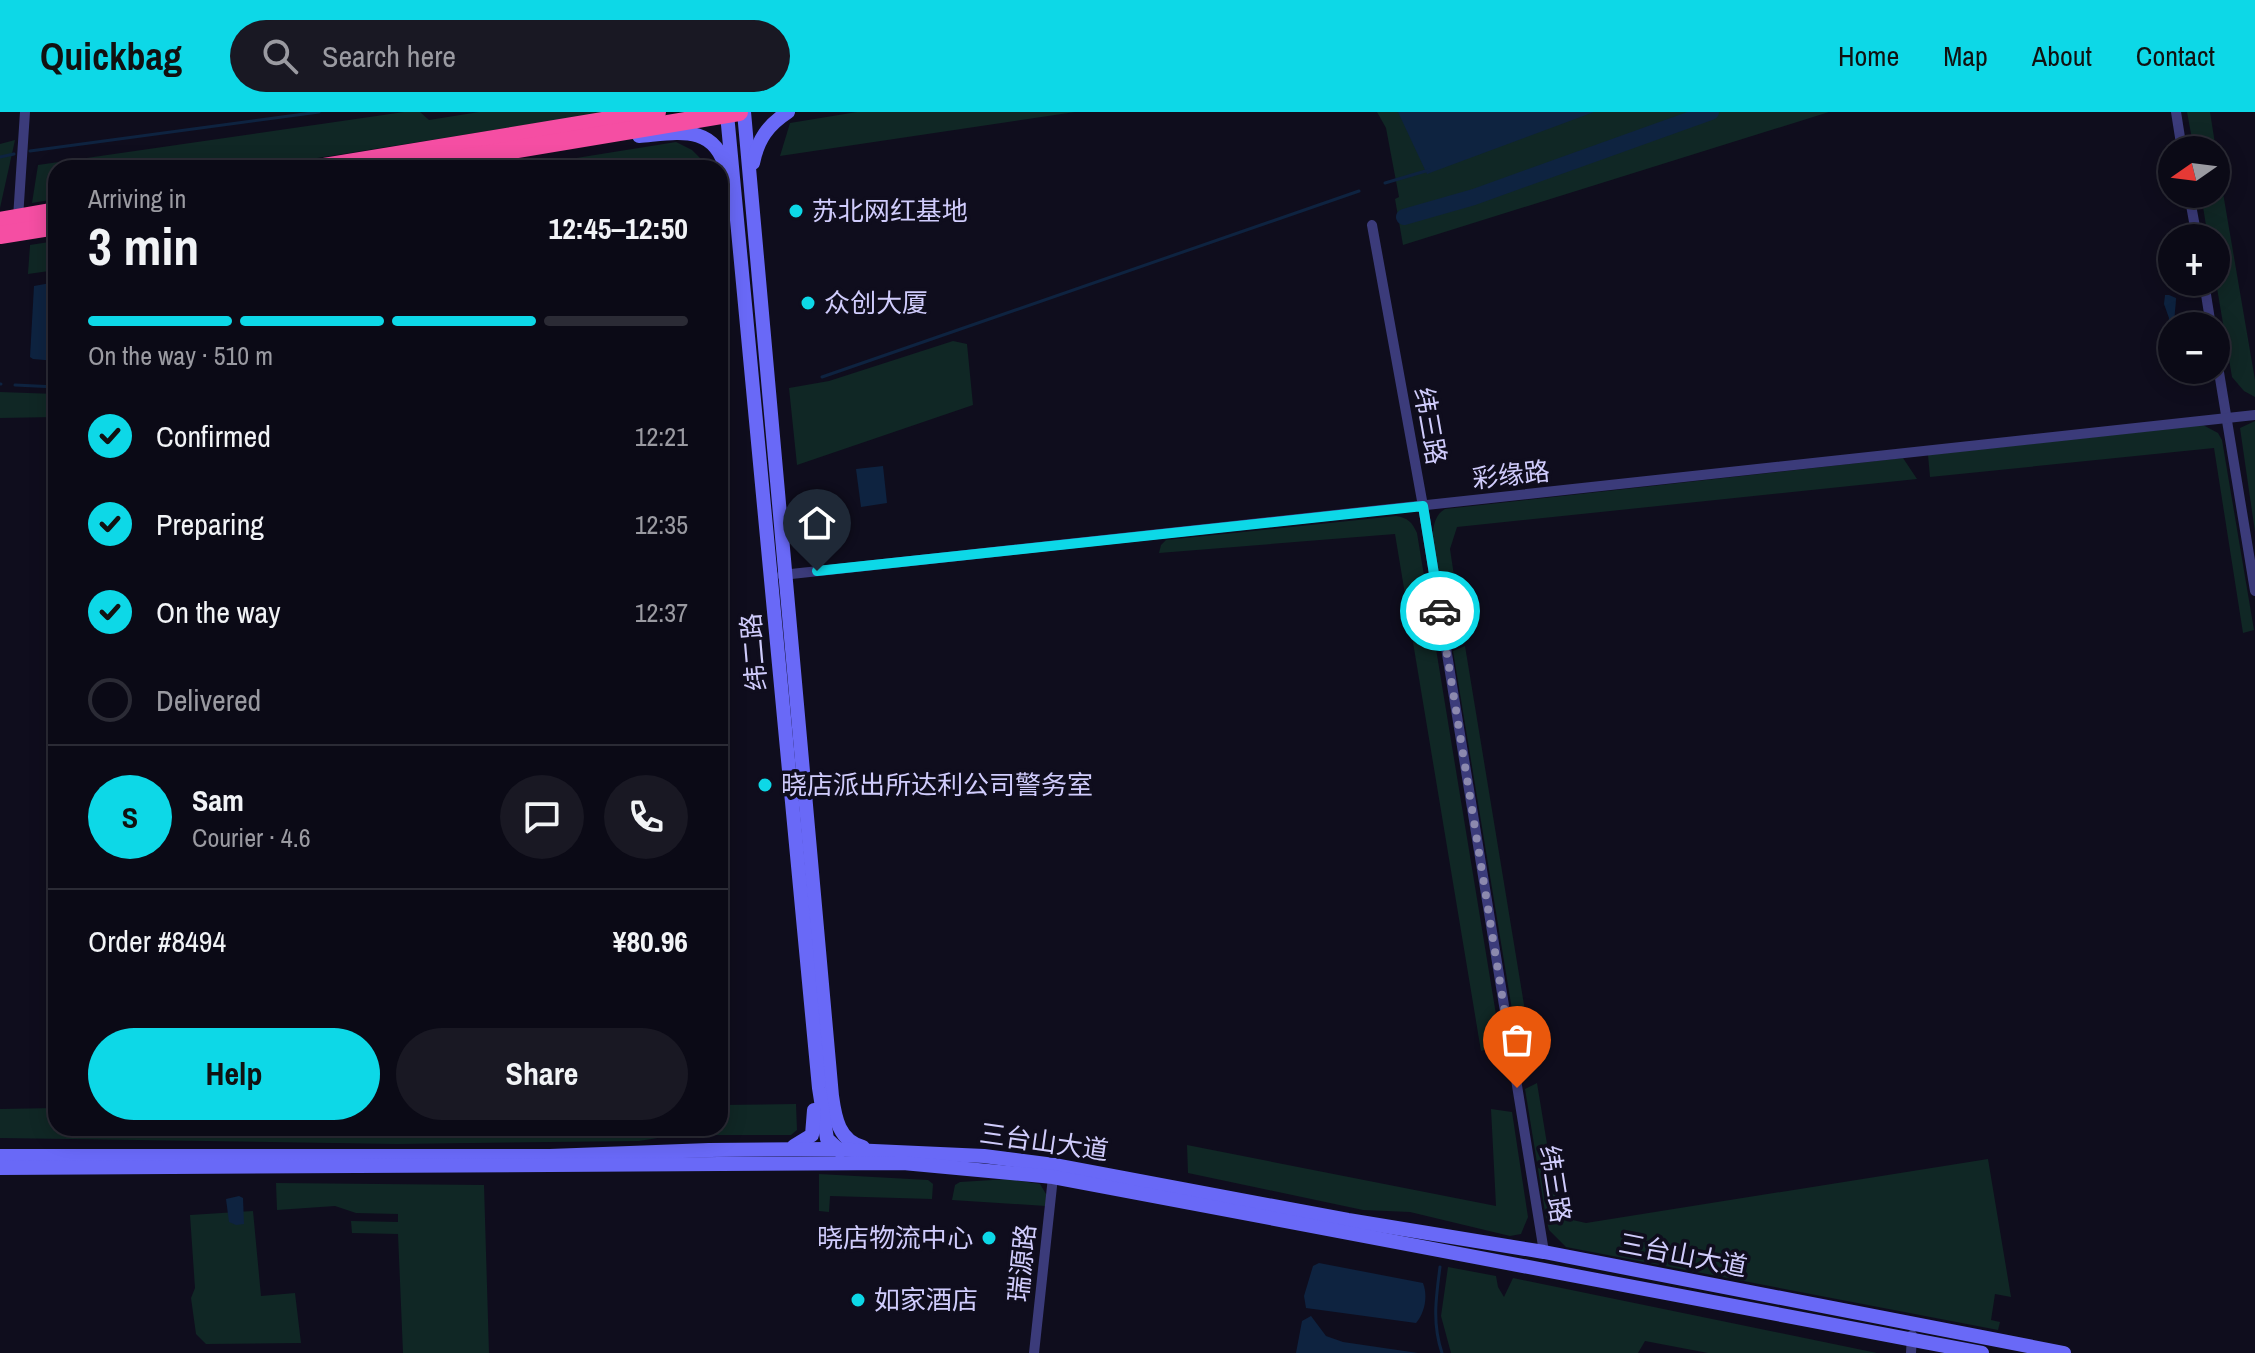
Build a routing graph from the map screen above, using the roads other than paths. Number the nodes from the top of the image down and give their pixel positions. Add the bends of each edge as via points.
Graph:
1 (25, 112) edge
2 (657, 112) edge
3 (788, 112) edge
4 (2176, 112) edge
5 (737, 113) edge
6 (2180, 136) edge
7 (543, 145) junction
8 (366, 160) edge
9 (452, 160) edge
10 (723, 160) edge
11 (728, 178) edge
12 (48, 212) edge
13 (737, 213) junction
14 (9, 219) edge
15 (1372, 225) dead end
16 (48, 227) edge
17 (754, 231) junction
18 (0, 235) edge
19 (2221, 384) edge
20 (2255, 415) edge
21 (2227, 418) junction
22 (1423, 506) junction
23 (779, 576) junction
24 (2255, 591) edge
25 (812, 1006) junction
26 (783, 1149) junction
27 (839, 1149) junction
28 (875, 1150) junction
29 (0, 1156) edge
30 (866, 1163) junction
31 (0, 1168) edge
32 (1053, 1177) junction
33 (1544, 1252) junction
34 (1912, 1339) edge
35 (1034, 1353) edge
36 (1982, 1353) edge
37 (2064, 1353) edge

1 - 14 street
2 - 8 highway
3 - 17 main road via 767,128 756,149
4 - 6 street
5 - 7 highway
5 - 13 main road, 纬二路
5 - 17 main road, 纬二路
7 - 9 highway
7 - 10 main road via 693,133 712,142
11 - 13 main road
12 - 14 highway
13 - 23 main road, 纬二路
15 - 22 street, 纬三路
16 - 18 highway
17 - 23 main road, 纬二路
19 - 21 street
20 - 21 street, 彩缘路
21 - 22 street, 彩缘路
21 - 24 street
22 - 23 street, 彩缘路
22 - 33 street, 纬三路
23 - 25 main road, 纬二路
23 - 28 main road, 纬二路 via 835,1115 850,1140
25 - 26 main road via 808,1041 814,1130 809,1140
25 - 27 main road, 纬二路 via 823,1122 827,1139
26 - 27 main road, 三台山大道
26 - 29 main road, 三台山大道 via 550,1156
27 - 28 main road, 三台山大道
27 - 30 main road
28 - 33 main road, 三台山大道 via 1054,1165
30 - 31 main road, 三台山大道
30 - 32 main road, 三台山大道
32 - 34 main road, 三台山大道
32 - 35 street, 瑞源路
33 - 34 main road, 三台山大道
34 - 36 main road, 三台山大道
34 - 37 main road, 三台山大道

